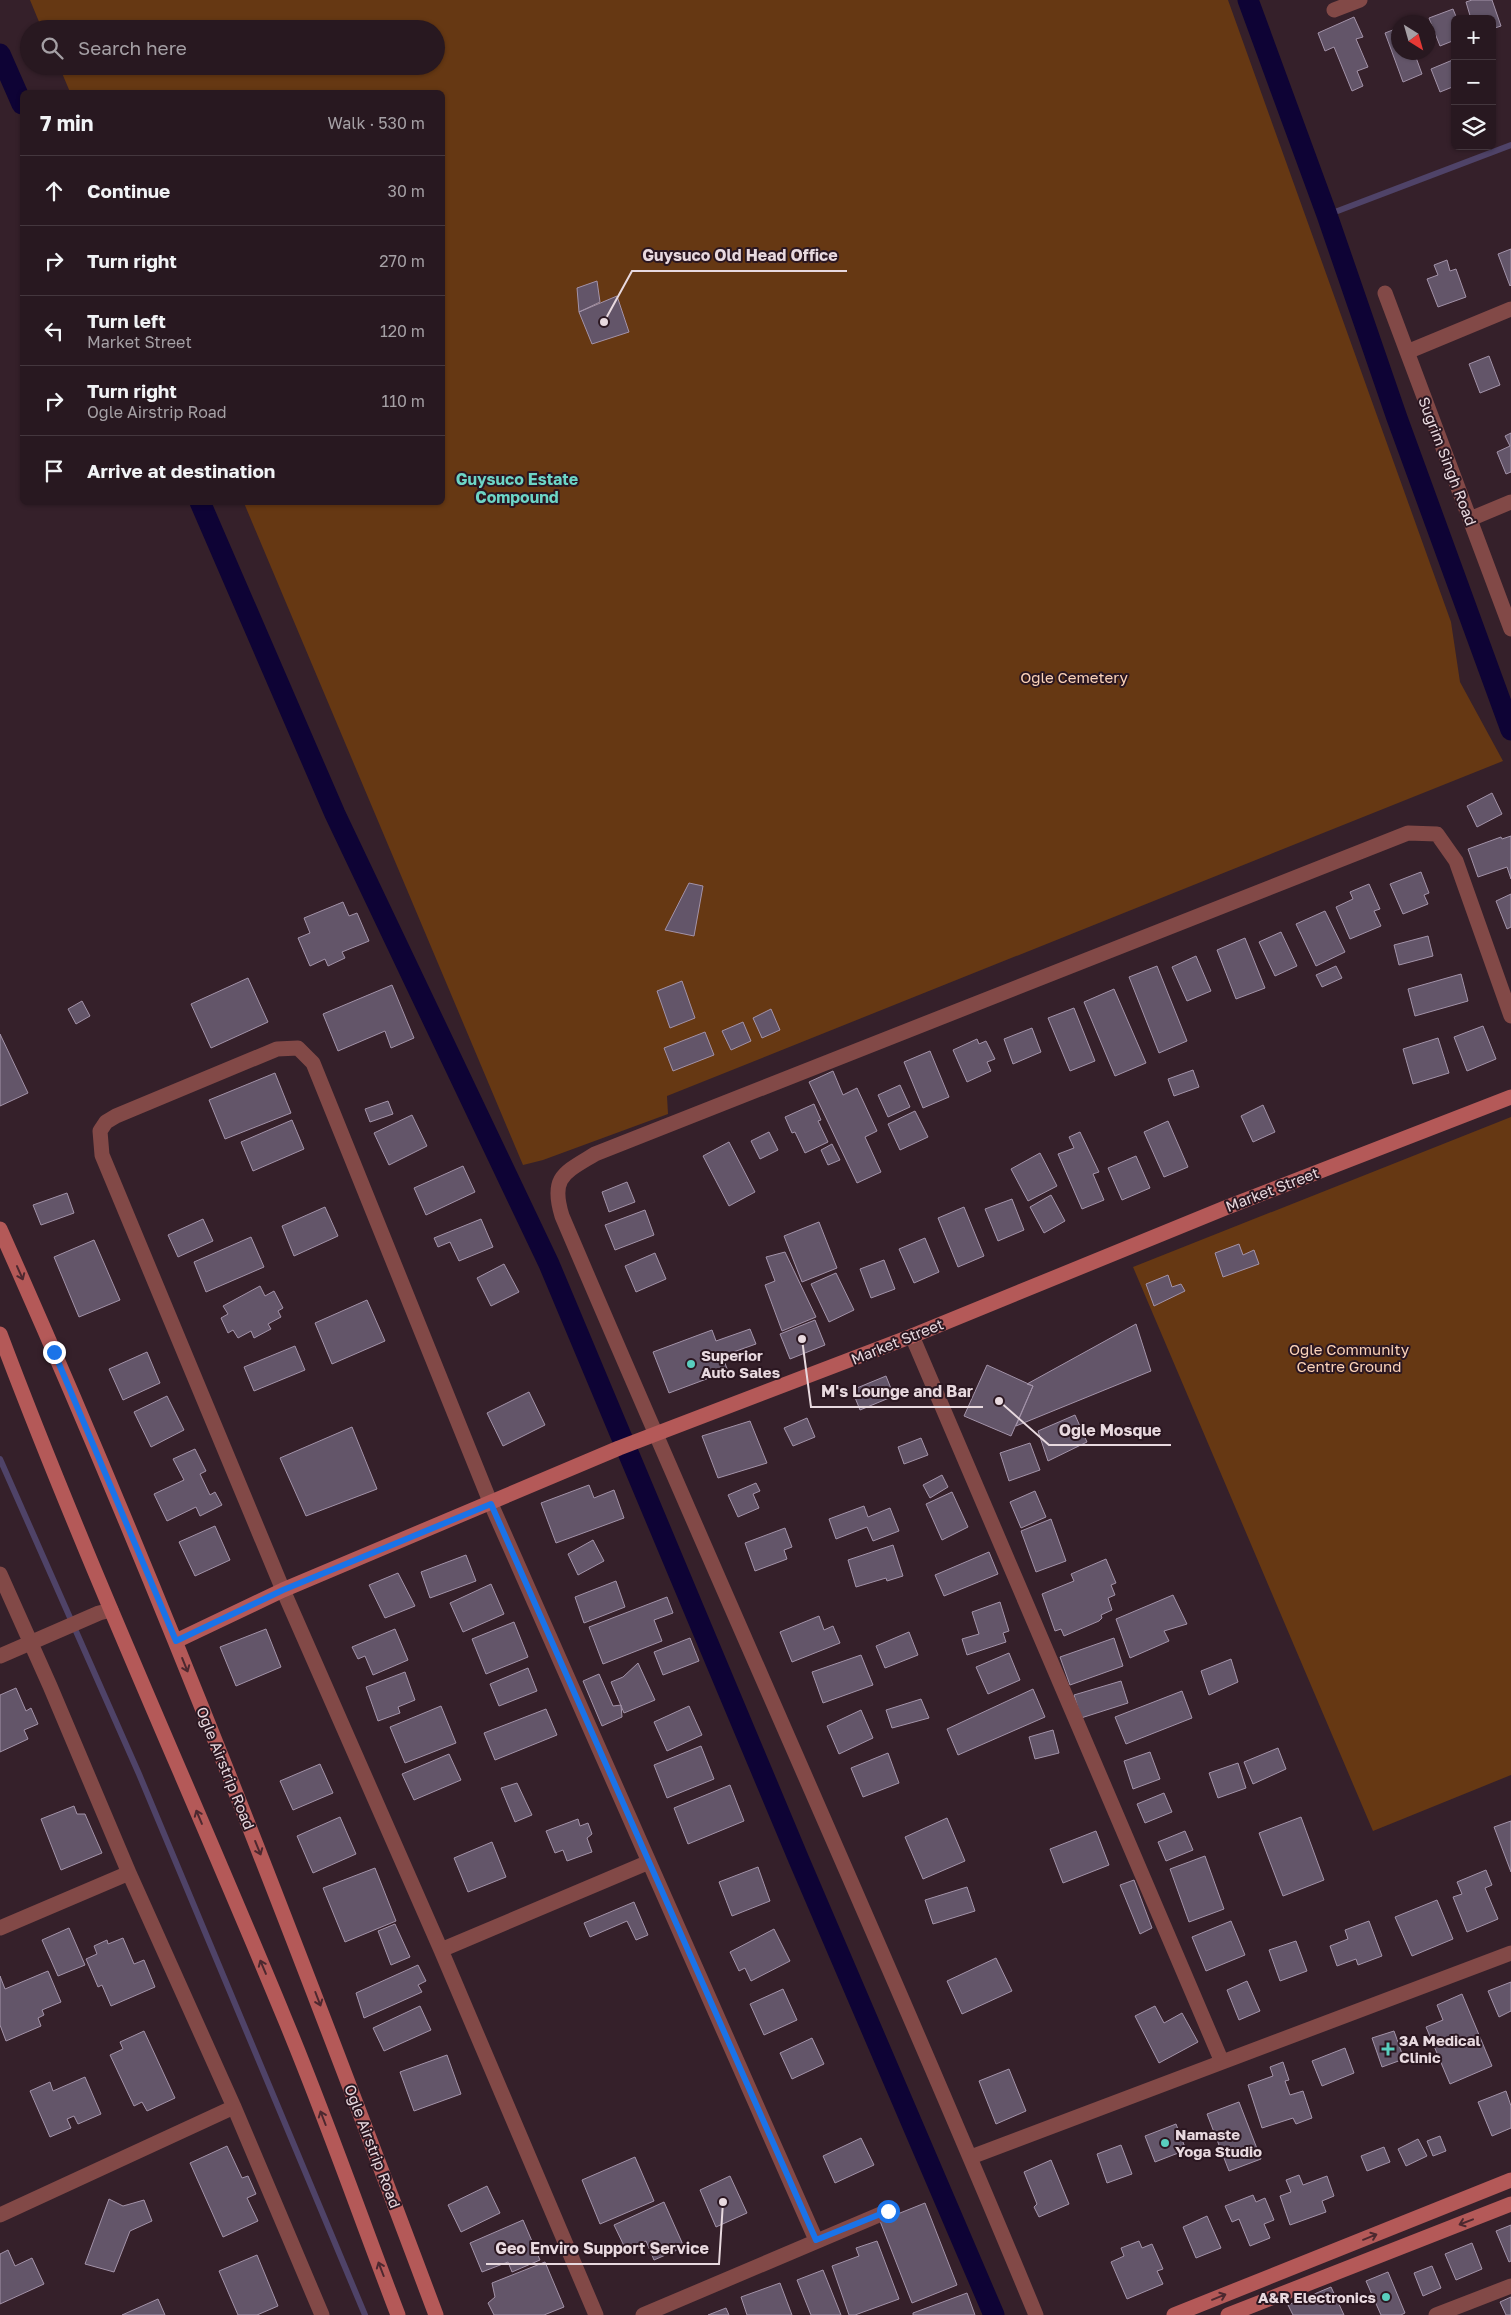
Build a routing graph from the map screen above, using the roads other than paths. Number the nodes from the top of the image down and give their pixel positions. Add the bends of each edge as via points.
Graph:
1 (1360, 0) edge
2 (1334, 10) dead end
3 (1385, 293) dead end
4 (1511, 310) edge
5 (1408, 352) junction
6 (1511, 502) edge
7 (1470, 519) junction
8 (1511, 629) edge
9 (1511, 1016) edge
10 (1511, 1097) edge
11 (0, 1229) edge
12 (0, 1334) edge
13 (912, 1336) junction
14 (650, 1437) junction
15 (491, 1504) junction
16 (0, 1574) edge
17 (283, 1590) junction
18 (105, 1612) junction
19 (176, 1641) junction
20 (29, 1643) junction
21 (0, 1656) edge
22 (649, 1862) junction
23 (129, 1873) junction
24 (0, 1928) edge
25 (441, 1950) junction
26 (1511, 1953) edge
27 (1222, 2062) junction
28 (234, 2107) junction
29 (971, 2157) junction
30 (1511, 2180) edge
31 (1511, 2204) edge
32 (888, 2211) dead end
33 (0, 2215) edge
34 (816, 2240) junction
35 (1511, 2286) edge
36 (322, 2315) edge
37 (398, 2315) edge
38 (436, 2315) edge
39 (596, 2315) edge
40 (643, 2315) edge
41 (1036, 2315) edge
42 (1174, 2315) edge
43 (1228, 2315) edge
44 (1436, 2315) edge

1 - 2 street
3 - 5 street, Sugrim Singh Road
4 - 5 street
5 - 7 street, Sugrim Singh Road
6 - 7 street
7 - 8 street, Sugrim Singh Road
9 - 14 street via 1456,861 1437,834 1408,833 595,1154 565,1174 557,1184 557,1199
10 - 13 street, Market Street via 1225,1208
11 -> 19 street, Ogle Airstrip Road
12 - 18 street
13 - 14 street, Market Street
13 - 27 street
14 - 15 street, Market Street
14 - 29 street
15 - 17 street, Market Street
15 - 17 street via 313,1063 298,1048 277,1049 116,1116 100,1131 102,1155
15 - 22 street
16 - 20 street
17 - 19 street, Market Street
17 - 25 street
18 - 20 street
37 -> 18 street via 285,2019
19 -> 38 street, Ogle Airstrip Road via 316,1996
20 - 21 street
20 - 23 street
22 - 25 street
22 - 34 street
23 - 24 street
23 - 28 street
25 - 39 street
26 - 27 street
27 - 29 street
28 - 33 street
28 - 36 street
29 - 41 street
42 -> 30 street
31 -> 43 street
32 - 34 street
34 - 40 street
35 - 44 street

